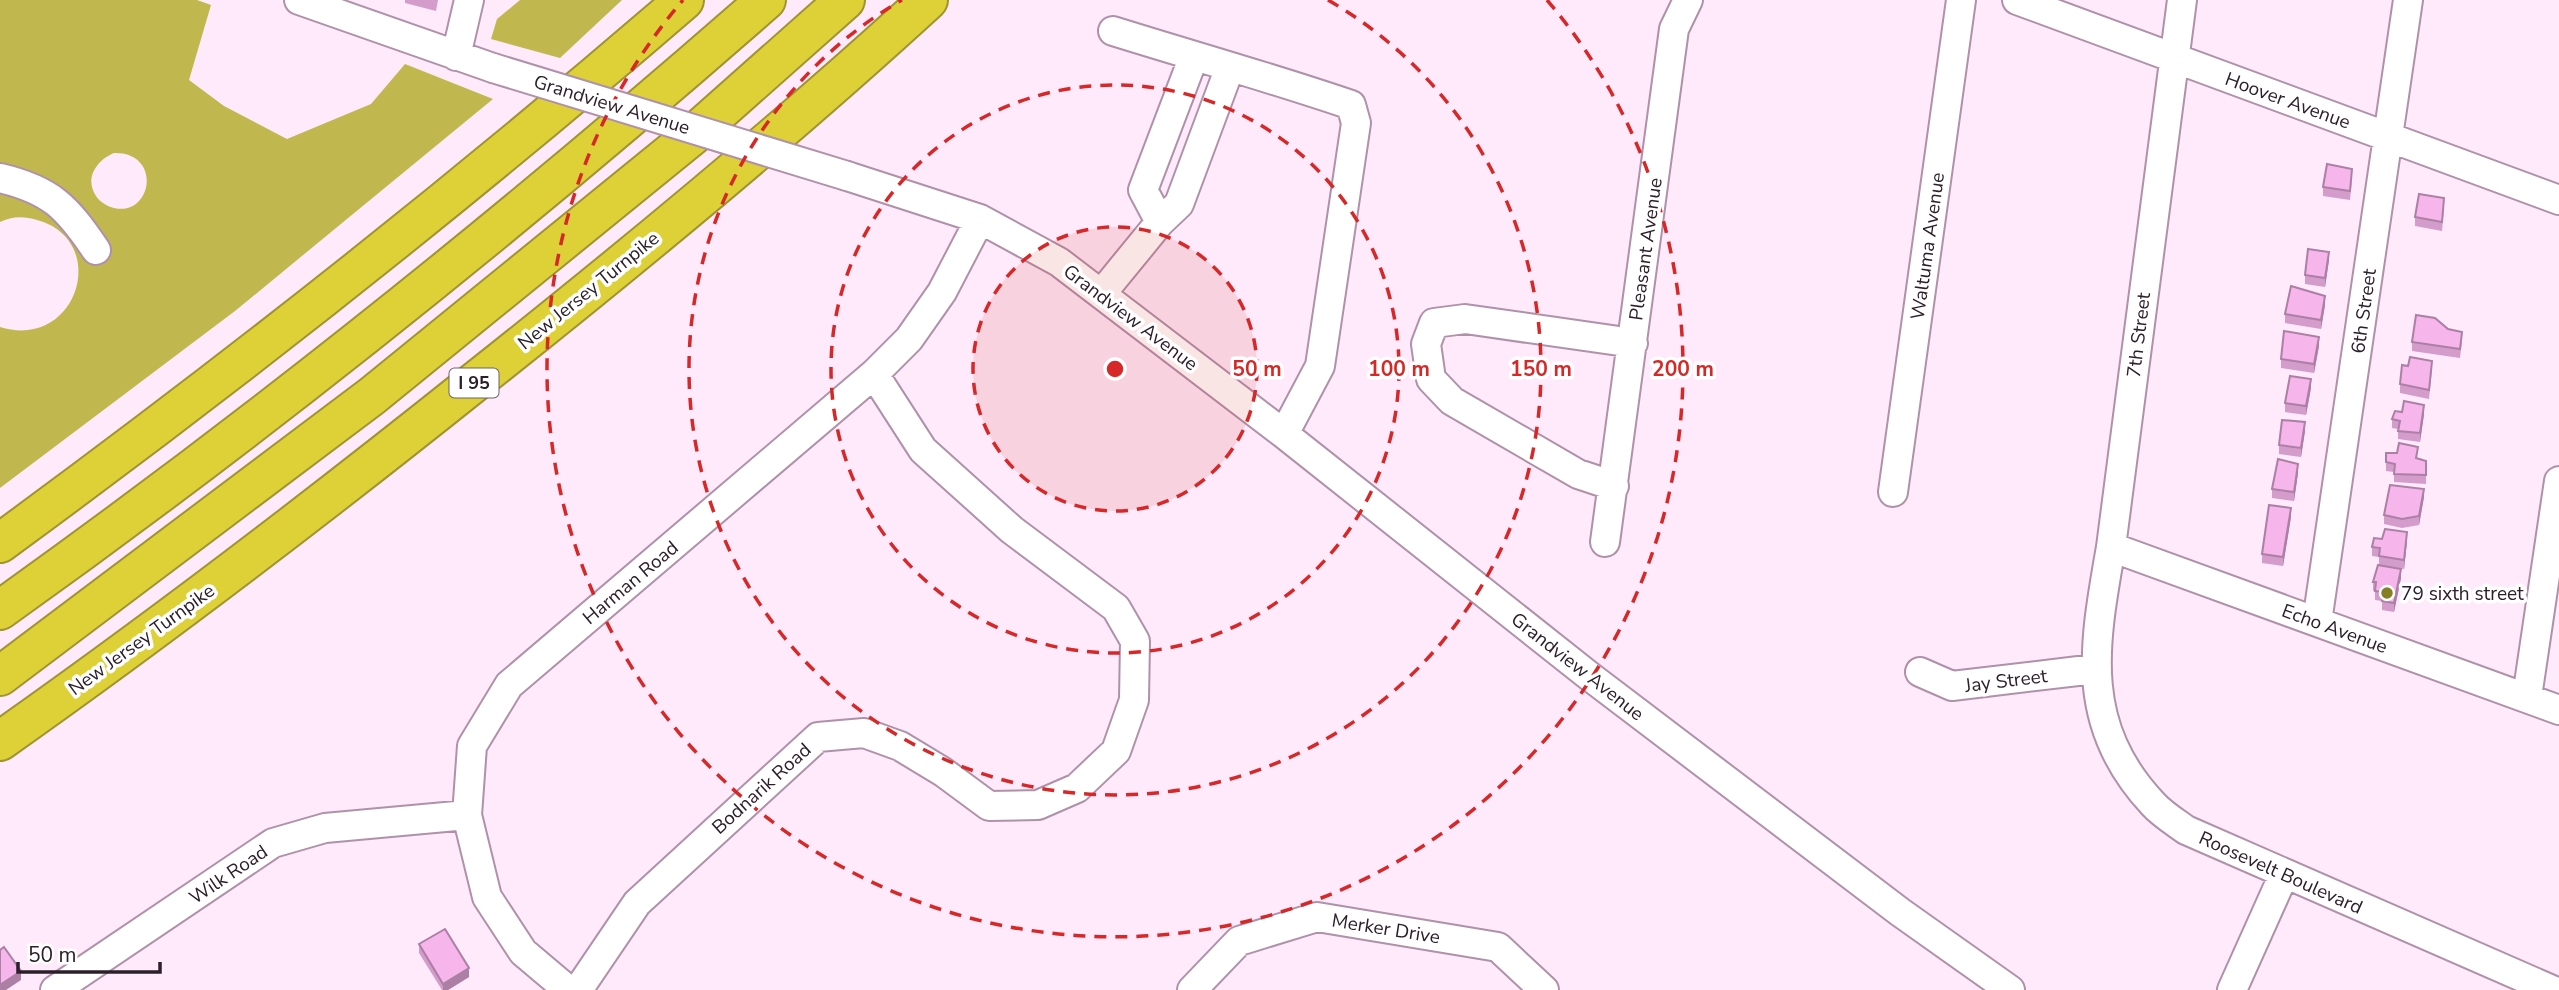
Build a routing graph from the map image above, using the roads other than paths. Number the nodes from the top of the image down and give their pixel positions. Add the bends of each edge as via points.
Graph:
1 (299, 0) edge
2 (469, 0) edge
3 (684, 0) edge
4 (766, 0) edge
5 (845, 0) edge
6 (928, 0) edge
7 (1688, 0) edge
8 (1961, 0) edge
9 (2017, 0) edge
10 (2182, 0) edge
11 (2408, 0) edge
12 (1113, 31) dead end
13 (456, 56) junction
14 (1194, 56) junction
15 (2174, 58) junction
16 (1230, 67) junction
17 (2388, 137) junction
18 (0, 178) edge
19 (2559, 200) edge
20 (980, 219) junction
21 (1160, 222) junction
22 (96, 250) dead end
23 (1102, 293) junction
24 (1633, 343) junction
25 (874, 374) junction
26 (1284, 435) junction
27 (2559, 481) edge
28 (1614, 486) junction
29 (1893, 492) dead end
30 (1605, 542) dead end
31 (0, 543) edge
32 (2111, 547) junction
33 (0, 610) edge
34 (2317, 622) junction
35 (2095, 669) junction
36 (1920, 672) dead end
37 (0, 676) edge
38 (2527, 697) junction
39 (2559, 710) edge
40 (0, 741) edge
41 (467, 815) junction
42 (2284, 874) junction
43 (55, 990) edge
44 (568, 990) edge
45 (578, 990) edge
46 (1192, 990) edge
47 (1544, 990) edge
48 (2010, 990) edge
49 (2232, 990) edge
50 (2552, 990) edge

1 - 13 street, Grandview Avenue
2 - 13 street
3 - 31 highway via 310,309
4 - 33 highway via 342,352
5 - 37 highway, I 95 via 693,135 372,396
6 - 40 highway, New Jersey Turnpike / I 95 via 568,308 237,568
7 - 24 street, Pleasant Avenue via 1674,29
8 - 29 street, Waltuma Avenue
9 - 15 street, Hoover Avenue
10 - 15 street, 7th Street
11 - 17 street, 6th Street
12 - 14 street
13 - 20 street, Grandview Avenue, bridge
14 - 16 street
14 - 21 street via 1143,191
15 - 17 street, Hoover Avenue
15 - 32 street, 7th Street
16 - 21 street via 1179,204
16 - 26 street via 1351,105 1356,123 1320,366
17 - 19 street, Hoover Avenue
17 - 34 street, 6th Street
18 - 22 street via 34,187 57,202
20 - 23 street, Grandview Avenue via 1059,262
20 - 25 street, Harman Road via 942,292 909,339
21 - 23 street
23 - 26 street, Grandview Avenue
24 - 28 street, Pleasant Avenue
24 - 28 street via 1465,319 1434,323 1426,344 1431,379 1452,401 1578,474
25 - 41 street, Harman Road via 509,685 472,746
25 - 45 street, Bodnarik Road via 923,450 1012,530 1116,608 1135,641 1134,700 1116,751 1077,788 1038,805 989,806 900,746 864,733 818,737 637,903
26 - 48 street, Grandview Avenue via 1599,683 1899,912
27 - 38 street
28 - 30 street, Pleasant Avenue
32 - 34 street, Echo Avenue
32 - 35 street, 7th Street
34 - 38 street, Echo Avenue
35 - 36 street, Jay Street via 1952,687
35 - 42 street, Roosevelt Boulevard via 2103,723 2122,765 2153,804 2186,831
38 - 39 street, Echo Avenue
41 - 43 street, Wilk Road via 325,828 273,843
41 - 44 street, Harman Road via 488,897 523,953
42 - 49 street
42 - 50 street, Roosevelt Boulevard
46 - 47 street, Merker Drive via 1239,941 1317,917 1498,947

